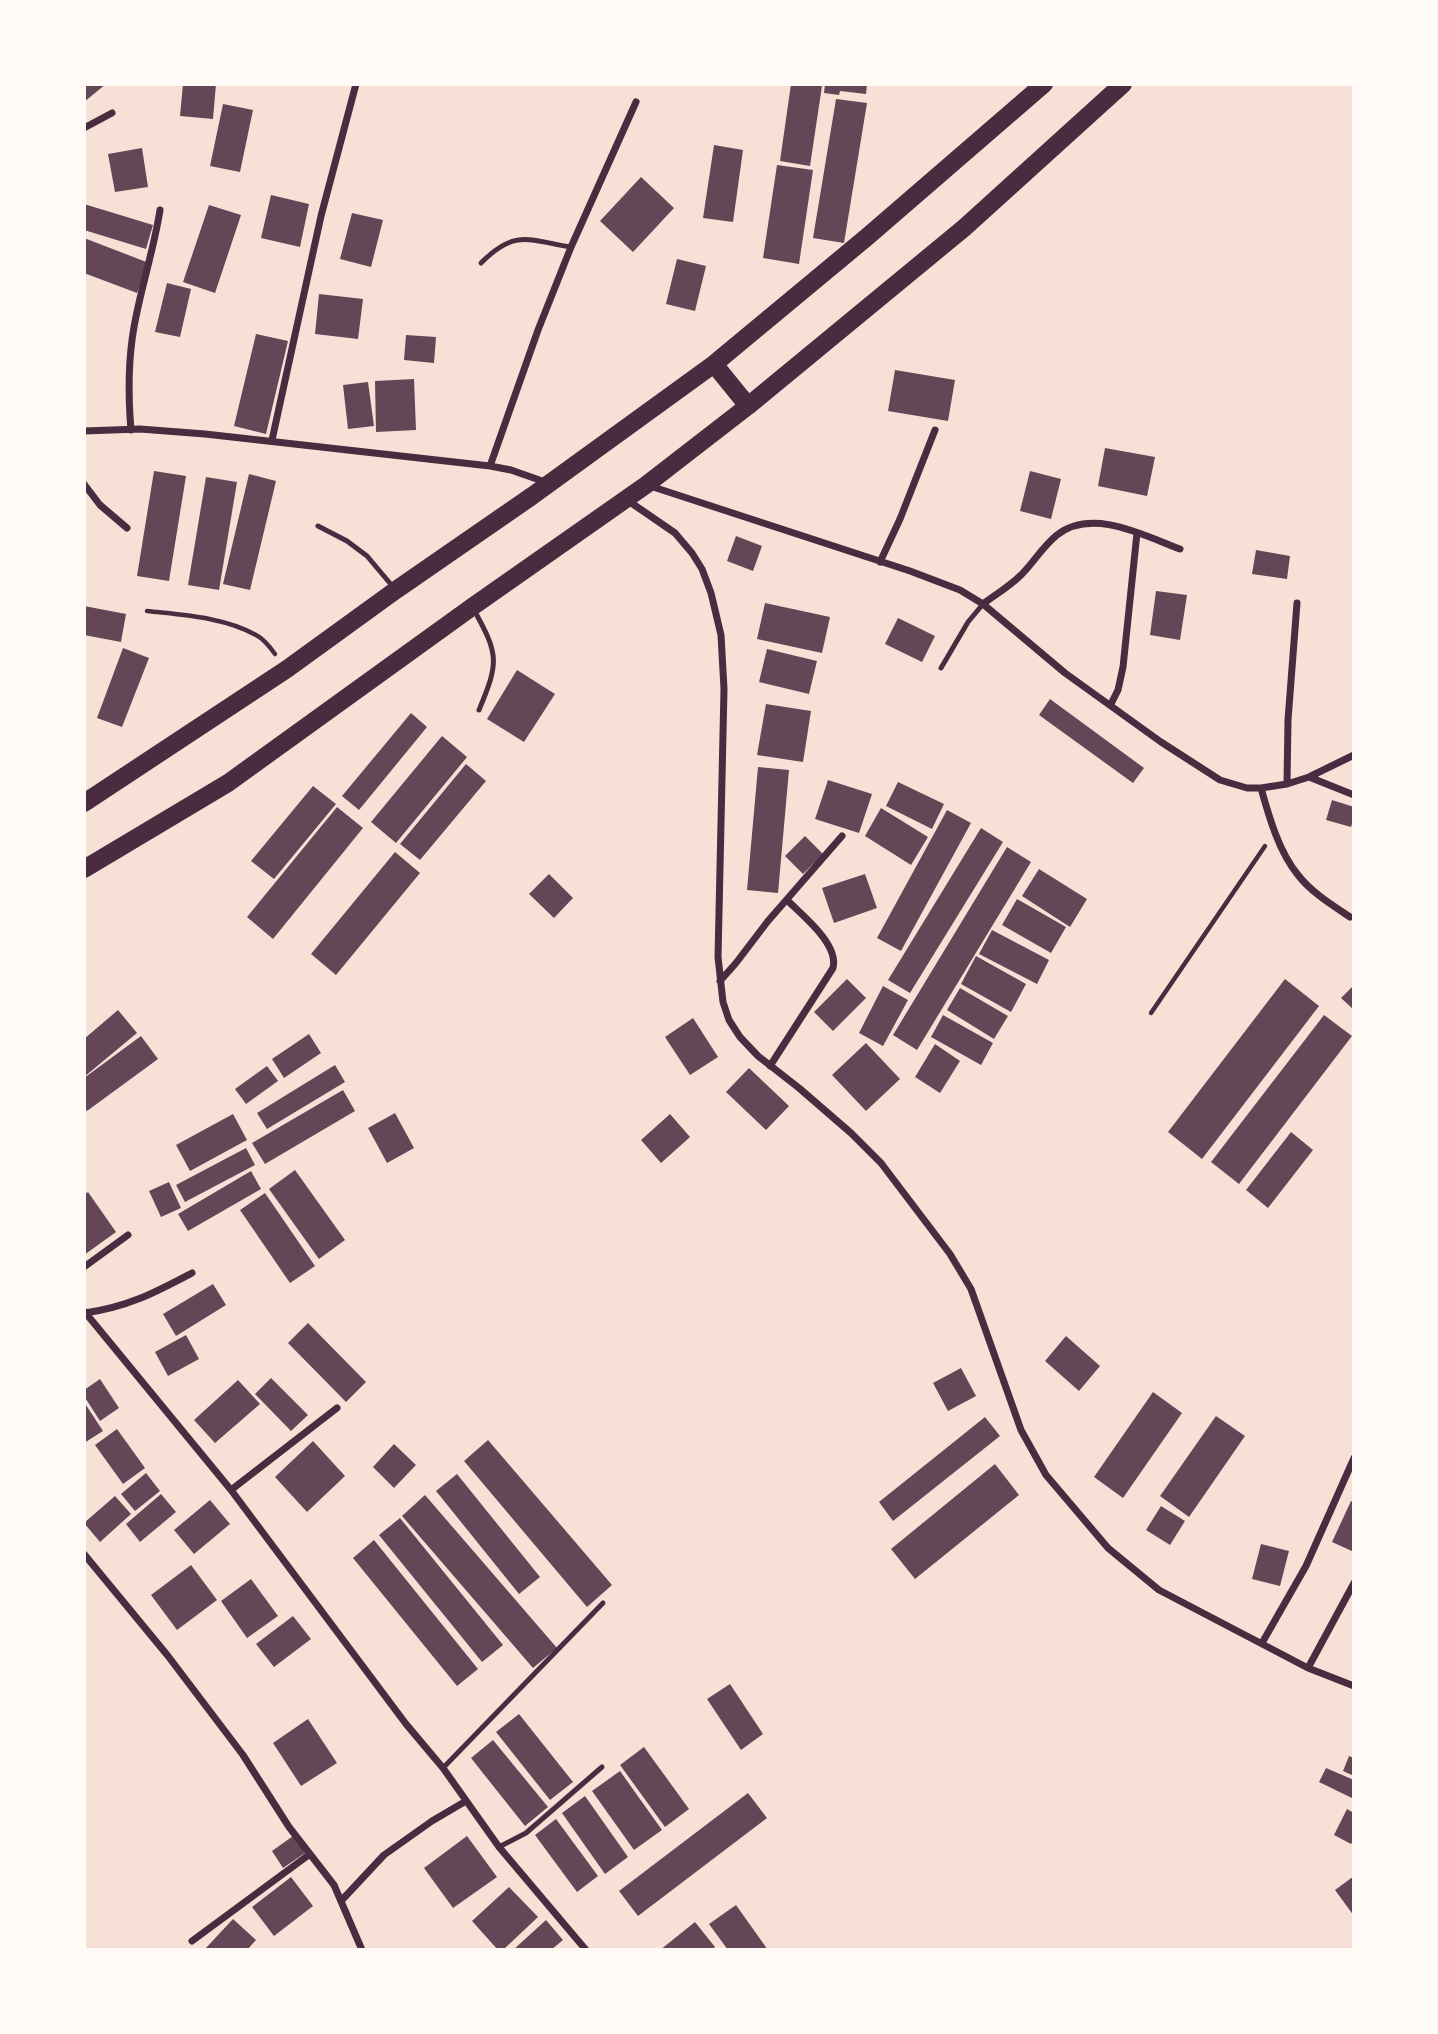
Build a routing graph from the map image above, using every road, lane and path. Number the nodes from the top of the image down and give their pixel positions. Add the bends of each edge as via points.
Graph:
1 (356, 84) edge
2 (1044, 84) edge
3 (1123, 84) edge
4 (636, 102) dead end
5 (112, 113) dead end
6 (84, 128) edge
7 (160, 209) dead end
8 (571, 247) junction
9 (481, 263) dead end
10 (714, 364) junction
11 (748, 406) junction
12 (131, 430) junction
13 (935, 430) dead end
14 (84, 431) edge
15 (272, 440) junction
16 (490, 466) junction
17 (549, 483) junction
18 (84, 484) edge
19 (646, 485) junction
20 (626, 499) junction
21 (318, 526) dead end
22 (127, 528) dead end
23 (1138, 534) junction
24 (1180, 549) dead end
25 (880, 562) junction
26 (396, 590) junction
27 (1297, 603) dead end
28 (983, 604) junction
29 (472, 607) junction
30 (147, 611) dead end
31 (270, 648) dead end
32 (941, 668) dead end
33 (1111, 704) junction
34 (479, 710) dead end
35 (1354, 755) edge
36 (1309, 777) junction
37 (1287, 784) junction
38 (1261, 788) junction
39 (1354, 795) edge
40 (84, 803) edge
41 (1275, 830) junction
42 (842, 836) dead end
43 (84, 869) edge
44 (787, 900) junction
45 (1350, 917) dead end
46 (720, 981) junction
47 (1151, 1013) dead end
48 (770, 1066) junction
49 (128, 1235) dead end
50 (84, 1267) edge
51 (192, 1273) dead end
52 (85, 1312) edge
53 (337, 1408) dead end
54 (1354, 1458) edge
55 (231, 1490) junction
56 (84, 1554) edge
57 (1354, 1583) edge
58 (603, 1603) dead end
59 (1262, 1643) junction
60 (1308, 1668) junction
61 (1354, 1686) edge
62 (602, 1766) dead end
63 (443, 1768) junction
64 (466, 1801) junction
65 (499, 1847) junction
66 (310, 1854) junction
67 (341, 1902) junction
68 (192, 1941) dead end
69 (362, 1950) edge
70 (586, 1950) edge

1 - 15 street via 321,216
2 - 10 main road
3 - 11 main road via 964,228
4 - 8 street
5 - 6 street
7 - 12 street via 130,353
8 - 9 lane via 516,239 495,249
8 - 16 street
10 - 11 main road
10 - 17 main road
11 - 19 main road
12 - 14 street
12 - 15 street
13 - 25 street
15 - 16 street
16 - 17 street
17 - 26 main road
18 - 22 street
19 - 20 main road
19 - 25 street
20 - 29 main road
20 - 46 street via 675,533 692,553 711,593 721,635
21 - 26 lane via 367,556
23 - 24 street
23 - 28 street via 1101,523 1069,528 1058,533 1020,576
23 - 33 street via 1123,667
25 - 28 street via 942,582
26 - 40 main road via 287,669
27 - 37 street
28 - 32 lane
28 - 33 street via 1065,673
29 - 34 lane via 494,656
29 - 43 main road via 228,783
30 - 31 path via 205,619 247,631
33 - 38 street via 1220,780
35 - 36 street
36 - 37 street
36 - 39 street
37 - 38 street
38 - 41 street
41 - 45 street via 1298,876
41 - 47 path
42 - 44 street
44 - 46 street
44 - 48 street via 818,932 835,961
46 - 48 street via 729,1020
48 - 59 street via 852,1133 881,1163 950,1254 971,1289 1021,1430 1046,1475 1108,1549 1159,1590
49 - 50 street
51 - 52 street via 112,1309
52 - 55 street
53 - 55 street
54 - 59 street via 1306,1566
55 - 63 street
56 - 66 street via 243,1755
57 - 60 street
58 - 63 lane
59 - 60 street
60 - 61 street
62 - 65 lane via 526,1833
63 - 64 street
64 - 65 street
64 - 67 street via 384,1855
65 - 70 street
66 - 67 street
66 - 68 street
67 - 69 street

